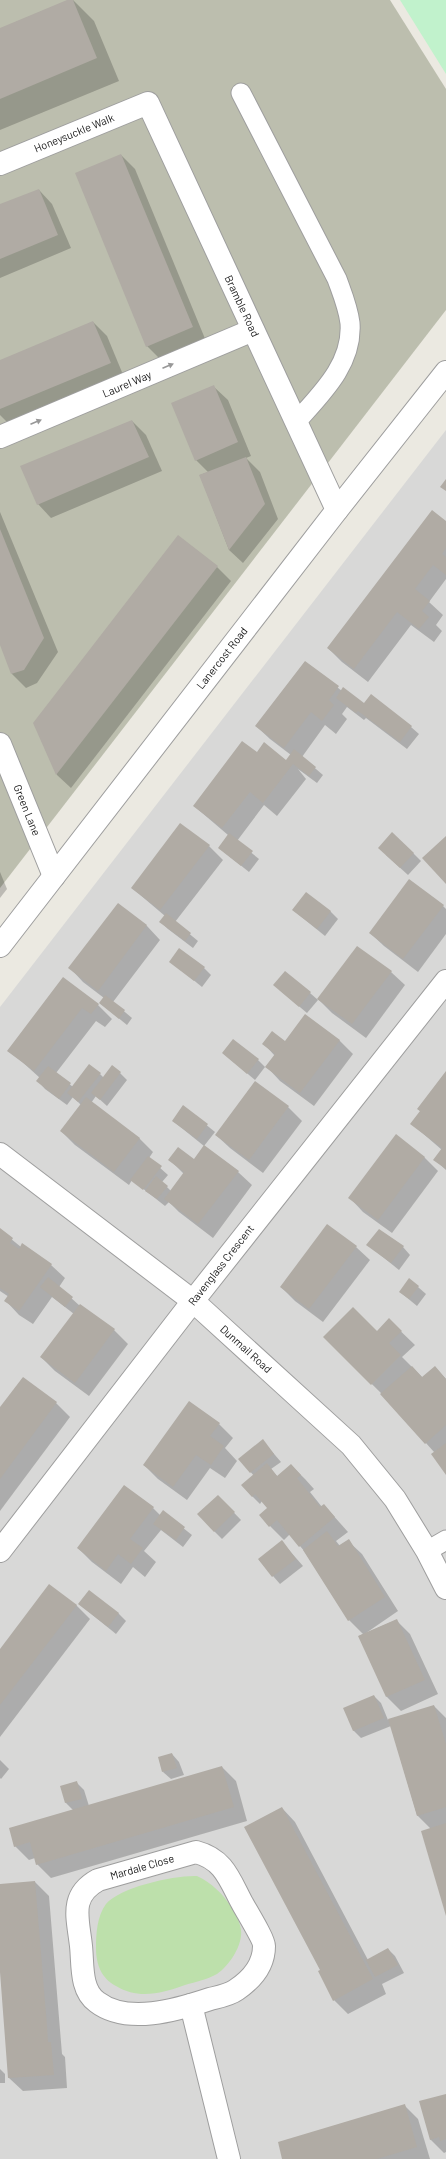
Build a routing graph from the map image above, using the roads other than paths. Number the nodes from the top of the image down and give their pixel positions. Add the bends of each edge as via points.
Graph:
1 (241, 93) dead end
2 (148, 102) joint
3 (0, 164) edge
4 (253, 330) junction
5 (446, 372) edge
6 (296, 422) junction
7 (0, 437) edge
8 (337, 510) junction
9 (0, 744) edge
10 (54, 876) junction
11 (0, 946) edge
12 (443, 992) edge
13 (0, 1154) edge
14 (193, 1301) junction
15 (446, 1540) edge
16 (0, 1551) edge
17 (427, 1551) junction
18 (446, 1588) edge
19 (191, 2005) junction
20 (229, 2159) edge

1 - 6 lane via 337,279 350,324 342,361 333,381
2 - 3 street, Honeysuckle Walk
2 - 4 street, Bramble Road
4 - 6 street, Bramble Road
7 -> 4 street, Laurel Way
5 - 8 street, Lanercost Road
6 - 8 street, Bramble Road
8 - 10 street, Lanercost Road
9 - 10 street, Green Lane
10 - 11 street, Lanercost Road
12 - 14 street, Ravenglass Crescent
13 - 14 street, Dunmail Road
14 - 16 street, Ravenglass Crescent
14 - 17 street, Dunmail Road via 351,1445 395,1499
15 - 17 lane
17 - 18 street, Dunmail Road
19 - 19 street, Mardale Close via 146,2014 116,2012 96,2002 85,1986 77,1904 86,1887 98,1880 196,1852 210,1856 226,1871 264,1945 261,1961 253,1976 234,1991
19 - 20 street

